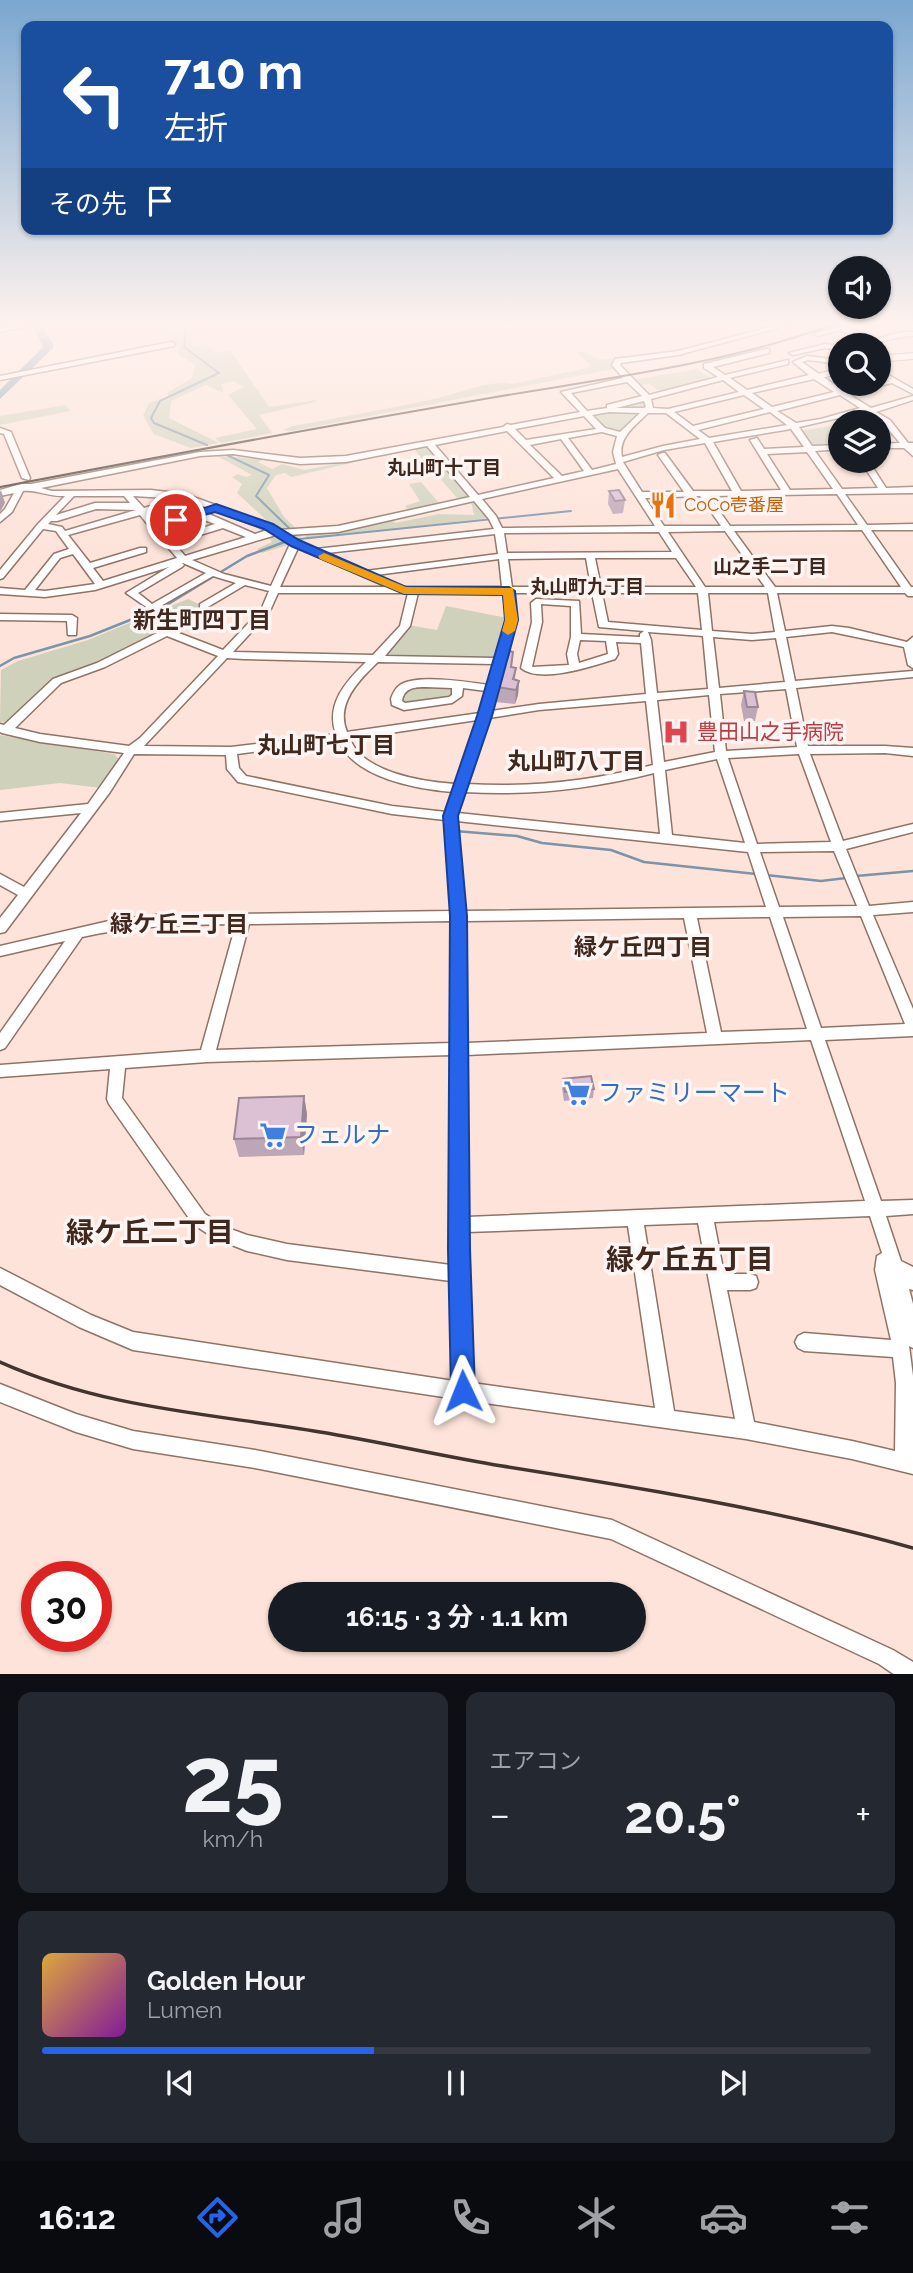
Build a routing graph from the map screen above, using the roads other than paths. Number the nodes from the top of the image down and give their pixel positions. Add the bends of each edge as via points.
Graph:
1 (577, 403) edge
2 (621, 403) edge
3 (649, 403) edge
4 (702, 403) edge
5 (760, 403) edge
6 (799, 403) edge
7 (896, 403) edge
8 (609, 410) junction
9 (771, 410) junction
10 (873, 410) edge
11 (668, 411) junction
12 (645, 412) junction
13 (587, 413) junction
14 (828, 421) edge
15 (828, 425) edge
16 (507, 426) junction
17 (891, 426) edge
18 (795, 428) junction
19 (692, 429) junction
20 (0, 430) edge
21 (601, 430) junction
22 (621, 435) junction
23 (563, 437) junction
24 (754, 440) junction
25 (428, 442) junction
26 (525, 443) junction
27 (711, 445) junction
28 (910, 445) edge
29 (891, 446) edge
30 (828, 448) edge
31 (809, 449) junction
32 (762, 452) junction
33 (913, 454) edge
34 (662, 455) junction
35 (620, 465) junction
36 (589, 472) junction
37 (872, 473) edge
38 (559, 479) junction
39 (24, 484) junction
40 (884, 491) junction
41 (913, 491) edge
42 (787, 492) junction
43 (839, 492) junction
44 (0, 493) edge
45 (738, 493) junction
46 (127, 494) junction
47 (690, 494) junction
48 (703, 494) junction
49 (71, 495) junction
50 (639, 495) junction
51 (477, 496) junction
52 (216, 508) junction
53 (139, 509) junction
54 (198, 513) junction
55 (244, 517) junction
56 (0, 519) edge
57 (54, 519) dead end
58 (225, 524) junction
59 (41, 526) junction
60 (153, 527) junction
61 (864, 527) junction
62 (913, 527) edge
63 (499, 530) junction
64 (662, 530) junction
65 (729, 530) junction
66 (276, 532) junction
67 (63, 534) junction
68 (254, 537) junction
69 (292, 537) junction
70 (166, 542) junction
71 (75, 550) junction
72 (143, 550) dead end
73 (315, 552) junction
74 (590, 555) junction
75 (680, 555) junction
76 (503, 556) junction
77 (183, 559) junction
78 (88, 567) junction
79 (758, 571) junction
80 (745, 572) dead end
81 (216, 574) junction
82 (363, 574) junction
83 (0, 576) edge
84 (244, 582) junction
85 (101, 585) junction
86 (275, 590) junction
87 (772, 590) junction
88 (0, 591) edge
89 (409, 591) junction
90 (509, 591) junction
91 (598, 591) junction
92 (703, 591) junction
93 (911, 592) edge
94 (27, 594) junction
95 (203, 606) dead end
96 (0, 617) edge
97 (509, 630) junction
98 (72, 633) dead end
99 (534, 633) junction
100 (780, 634) junction
101 (645, 635) junction
102 (710, 635) junction
103 (576, 637) junction
104 (610, 638) junction
105 (911, 642) edge
106 (223, 654) junction
107 (376, 659) junction
108 (500, 661) junction
109 (913, 665) edge
110 (575, 668) junction
111 (913, 674) edge
112 (458, 685) junction
113 (790, 686) junction
114 (492, 688) junction
115 (716, 692) junction
116 (652, 698) junction
117 (484, 716) junction
118 (3, 729) edge
119 (341, 738) junction
120 (131, 750) junction
121 (803, 750) junction
122 (231, 751) junction
123 (913, 752) edge
124 (721, 755) junction
125 (658, 767) junction
126 (461, 788) junction
127 (91, 808) junction
128 (451, 816) junction
129 (0, 817) edge
130 (913, 828) edge
131 (666, 837) junction
132 (840, 846) junction
133 (754, 848) junction
134 (0, 880) edge
135 (26, 894) junction
136 (913, 907) edge
137 (867, 911) junction
138 (774, 912) junction
139 (689, 913) junction
140 (458, 916) junction
141 (244, 919) junction
142 (0, 928) edge
143 (78, 933) junction
144 (0, 951) edge
145 (913, 1028) edge
146 (816, 1036) junction
147 (715, 1040) junction
148 (0, 1044) edge
149 (460, 1049) junction
150 (206, 1056) junction
151 (118, 1061) junction
152 (0, 1071) edge
153 (874, 1206) junction
154 (913, 1206) edge
155 (704, 1214) junction
156 (635, 1217) junction
157 (459, 1224) junction
158 (893, 1262) junction
159 (459, 1274) junction
160 (0, 1276) edge
161 (717, 1282) junction
162 (750, 1282) dead end
163 (913, 1282) edge
164 (804, 1342) dead end
165 (907, 1344) edge
166 (463, 1391) junction
167 (0, 1394) edge
168 (666, 1419) junction
169 (746, 1430) junction
170 (908, 1463) edge
171 (913, 1674) edge

1 - 13 street
2 - 8 street
3 - 12 street
4 - 11 street
5 - 9 street
6 - 9 street
7 - 10 street
8 - 12 street
8 - 13 street
9 - 18 street
9 - 19 street
11 - 12 street
11 - 19 street
12 - 22 street
13 - 16 street
13 - 21 street
14 - 18 street
15 - 18 street
16 - 25 street
16 - 26 street
17 - 28 street
18 - 24 street
18 - 27 street
18 - 31 street
19 - 27 street
20 - 39 street via 7,432
21 - 22 street
21 - 23 street
22 - 35 street via 616,446
23 - 26 street
23 - 36 street
24 - 27 street
24 - 32 street
25 - 39 street via 321,461 233,452 200,454
25 - 51 street
26 - 38 street
27 - 34 street
27 - 35 street via 663,448
27 - 45 street
28 - 29 street
28 - 33 street
30 - 31 street
31 - 32 street
31 - 43 street
32 - 42 street
34 - 35 street
34 - 47 street
35 - 36 street
35 - 50 street
36 - 38 street
37 - 40 street
38 - 51 street
39 - 44 street
39 - 49 street via 44,493
39 - 56 street
40 - 41 street
40 - 43 street
42 - 43 street
42 - 45 street
43 - 61 street
45 - 48 street
46 - 49 street
46 - 52 street via 176,495
46 - 53 street
47 - 48 street
47 - 50 street
48 - 65 street
49 - 59 street
50 - 64 street
51 - 63 street
51 - 69 street
52 - 54 street
52 - 55 street
53 - 54 street via 171,503
53 - 57 street via 95,506
53 - 60 street
53 - 67 street
54 - 58 street
54 - 60 street
55 - 58 street
55 - 66 street
58 - 68 street
58 - 70 street
59 - 67 street
59 - 83 street
60 - 70 street
61 - 62 street
61 - 65 street
61 - 93 street
63 - 64 street
63 - 73 street
63 - 76 street
64 - 65 street
64 - 75 street
65 - 79 street
66 - 68 street
66 - 69 street
67 - 71 street
68 - 77 street
69 - 73 street
69 - 86 street
70 - 77 street
71 - 78 street
71 - 94 street via 57,556
72 - 78 street
73 - 82 street
74 - 75 street
74 - 76 street
74 - 91 street
75 - 92 street
76 - 82 street
76 - 90 street
77 - 81 street
77 - 81 street via 131,593 152,608
77 - 85 street
78 - 85 street
79 - 80 street
79 - 87 street
81 - 84 street
82 - 89 street
84 - 86 street
84 - 95 street
85 - 94 street
86 - 89 street
86 - 106 street via 265,611
87 - 92 street
87 - 93 street
87 - 100 street
88 - 94 street
89 - 90 street
89 - 107 street via 411,612 401,632
90 - 91 street
90 - 97 street
91 - 92 street
91 - 101 street via 603,625
92 - 102 street
96 - 98 street via 72,618
97 - 99 street
97 - 108 street
99 - 103 street via 536,603 572,601 576,603
99 - 110 street via 526,668
100 - 102 street
100 - 105 street via 817,629
100 - 113 street
101 - 102 street
101 - 104 street
101 - 116 street
102 - 115 street
103 - 104 street
103 - 110 street
104 - 110 street via 611,657
105 - 109 street
106 - 107 street
106 - 118 street via 167,632 57,681
106 - 120 street
107 - 108 street
107 - 119 street via 342,697 337,722
108 - 114 street
111 - 113 street
112 - 112 street via 407,685 396,703 404,707 452,700
112 - 114 street
113 - 115 street
113 - 121 street
114 - 117 street
115 - 116 street
115 - 124 street
116 - 117 street
116 - 125 street
117 - 119 street
117 - 126 street
118 - 120 street
119 - 122 street
119 - 126 street via 361,762 382,775
120 - 122 street
120 - 127 street
121 - 123 street
121 - 124 street
121 - 132 street
122 - 128 street via 236,774 255,783 392,810
124 - 125 street
124 - 133 street
125 - 126 street via 620,778 537,789
125 - 131 street
126 - 128 street
127 - 129 street
127 - 135 street
128 - 131 street
128 - 140 street
130 - 132 street
131 - 133 street
132 - 133 street
132 - 137 street
133 - 138 street
134 - 135 street
135 - 142 street
136 - 137 street
137 - 138 street
137 - 145 street
138 - 139 street
138 - 146 street
139 - 140 street
139 - 147 street
140 - 141 street
140 - 149 street
141 - 143 street via 131,923
141 - 150 street
143 - 144 street
143 - 148 street
145 - 146 street
146 - 147 street
146 - 153 street
147 - 149 street
149 - 150 street
149 - 157 street
150 - 151 street
151 - 152 street
151 - 159 street via 114,1099 198,1219 220,1233 287,1251
153 - 154 street
153 - 155 street
153 - 158 street
155 - 156 street
155 - 161 street
156 - 157 street
156 - 168 street
157 - 159 street
158 - 163 street
158 - 165 street via 904,1301
158 - 165 street via 883,1262 883,1270
159 - 166 street
160 - 166 street via 133,1341
161 - 162 street
161 - 169 street
164 - 165 street
165 - 170 street
166 - 168 street
167 - 171 street via 133,1440 255,1459 612,1530 886,1657
168 - 169 street
169 - 170 street

